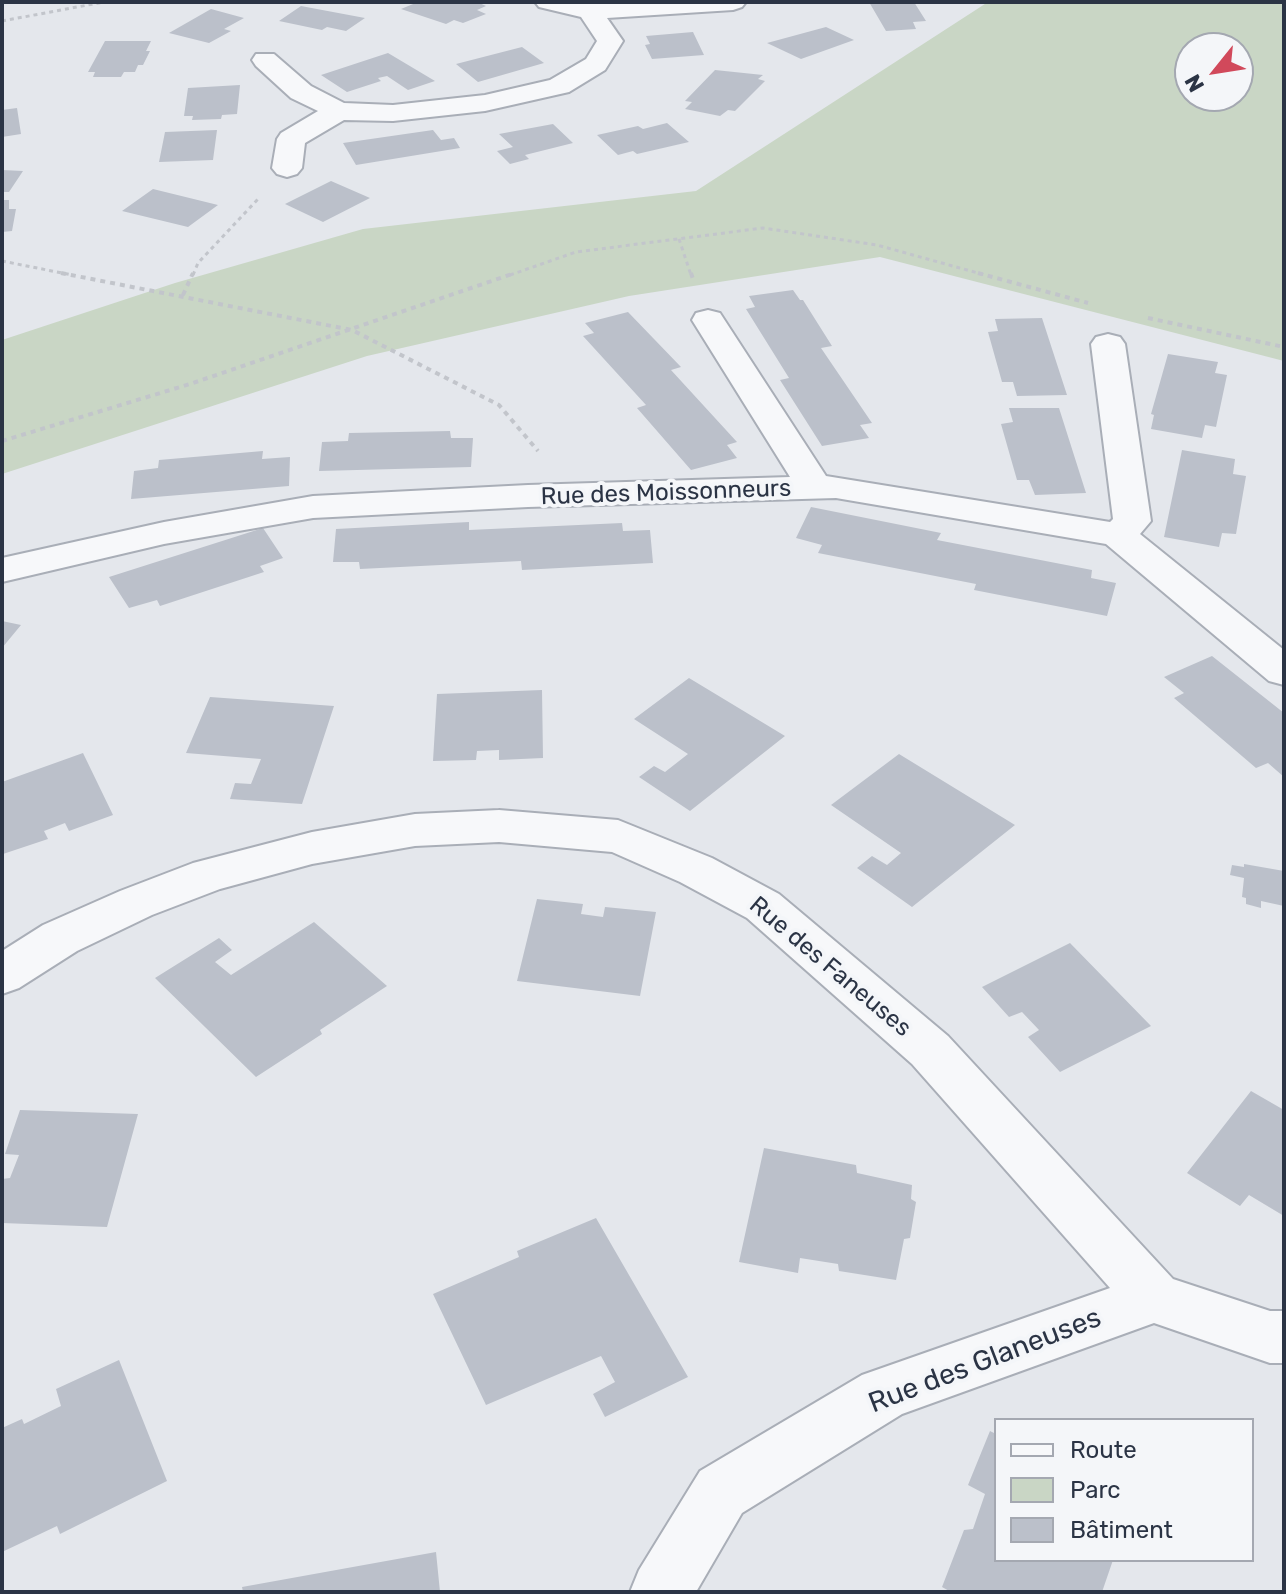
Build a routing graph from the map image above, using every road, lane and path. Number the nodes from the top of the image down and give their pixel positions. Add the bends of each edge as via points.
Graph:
1 (104, 2) edge
2 (548, 2) edge
3 (733, 2) edge
4 (590, 11) junction
5 (2, 21) edge
6 (265, 60) dead end
7 (339, 111) junction
8 (287, 168) joint
9 (2, 261) edge
10 (183, 295) junction
11 (1095, 305) dead end
12 (1140, 316) dead end
13 (708, 320) dead end
14 (352, 330) junction
15 (1108, 344) dead end
16 (1284, 347) edge
17 (2, 441) edge
18 (815, 488) junction
19 (575, 495) junction
20 (1118, 535) junction
21 (2, 570) edge
22 (1284, 671) edge
23 (2, 975) edge
24 (1154, 1298) junction
25 (1284, 1337) edge
26 (661, 1592) edge

1 - 5 path
2 - 4 street
3 - 4 street
4 - 7 street via 610,41 596,64 559,86 485,103 393,113
6 - 7 street via 301,92
7 - 8 street via 291,139
8 - 10 path via 198,263
9 - 10 path
10 - 14 path
11 - 14 path via 877,245 763,228 576,252
12 - 16 path
13 - 18 street
14 - 17 path
14 - 19 path via 499,405
15 - 20 street via 1132,521
18 - 19 street, Rue des Moissonneurs
18 - 20 street, Rue des Moissonneurs via 836,487
19 - 21 street, Rue des Moissonneurs via 313,507 164,533
20 - 22 street, Rue des Moissonneurs
23 - 24 street, Rue des Faneuses via 60,938 136,903 209,875 312,848 415,830 499,826 618,836 763,906 930,1050
24 - 25 street via 1270,1337
24 - 26 street, Rue des Glaneuses via 883,1394 721,1492

